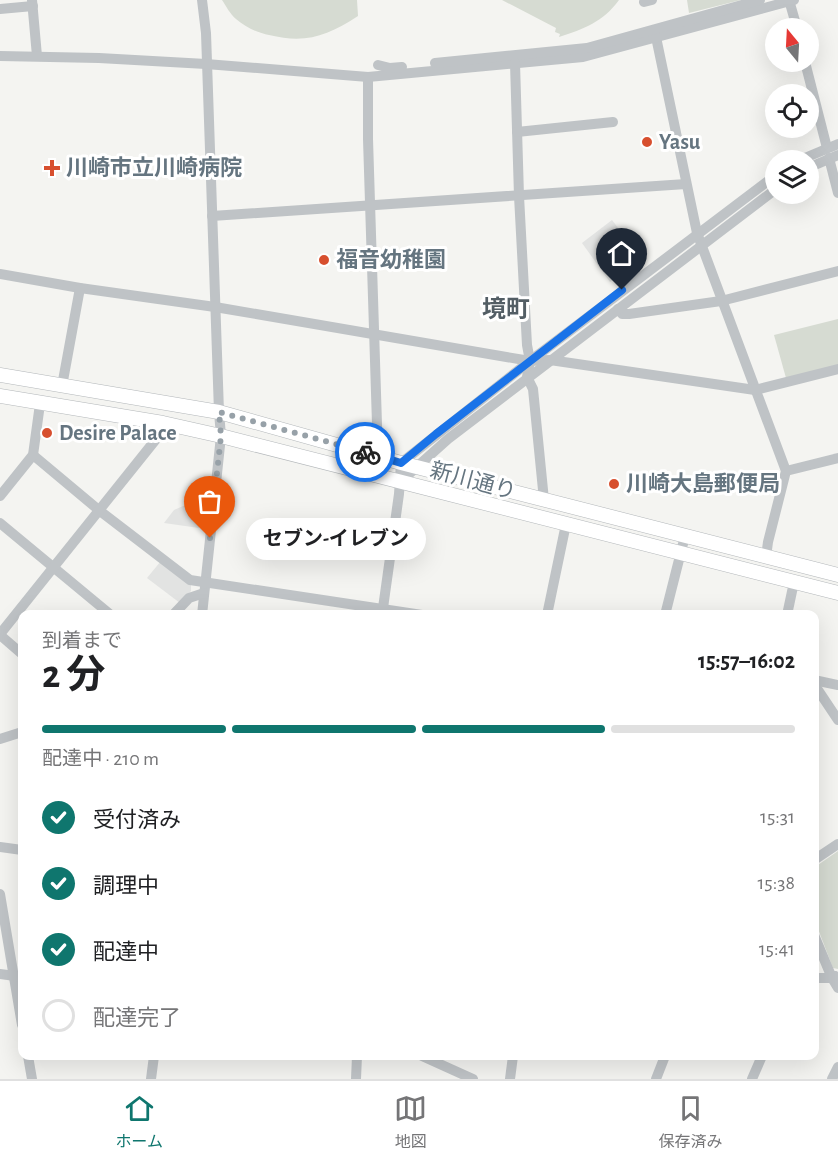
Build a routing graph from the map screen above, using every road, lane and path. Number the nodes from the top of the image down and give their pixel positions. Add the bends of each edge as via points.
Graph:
1 (202, 0) edge
2 (760, 0) edge
3 (791, 0) edge
4 (32, 3) edge
5 (0, 9) edge
6 (795, 18) edge
7 (656, 37) junction
8 (0, 56) edge
9 (37, 56) junction
10 (515, 63) junction
11 (206, 64) junction
12 (378, 65) dead end
13 (808, 72) edge
14 (368, 77) junction
15 (613, 122) dead end
16 (517, 132) junction
17 (838, 144) edge
18 (831, 154) edge
19 (765, 183) edge
20 (686, 184) junction
21 (838, 193) edge
22 (519, 196) junction
23 (765, 197) edge
24 (370, 205) junction
25 (212, 216) junction
26 (697, 233) junction
27 (701, 246) junction
28 (838, 272) edge
29 (0, 274) edge
30 (80, 288) junction
31 (721, 301) junction
32 (215, 307) junction
33 (618, 309) junction
34 (374, 335) junction
35 (550, 360) junction
36 (530, 361) junction
37 (838, 369) edge
38 (0, 375) edge
39 (527, 377) junction
40 (62, 386) junction
41 (755, 390) junction
42 (0, 396) edge
43 (165, 403) junction
44 (40, 404) junction
45 (58, 407) junction
46 (219, 412) junction
47 (163, 423) junction
48 (276, 428) junction
49 (221, 436) junction
50 (270, 449) junction
51 (33, 455) junction
52 (378, 456) junction
53 (838, 458) edge
54 (401, 463) junction
55 (417, 466) junction
56 (786, 471) junction
57 (400, 482) junction
58 (0, 496) edge
59 (544, 500) junction
60 (570, 506) junction
61 (100, 511) junction
62 (539, 517) junction
63 (0, 524) edge
64 (566, 524) junction
65 (685, 536) junction
66 (681, 553) junction
67 (766, 556) junction
68 (800, 565) junction
69 (53, 568) junction
70 (762, 574) junction
71 (838, 575) edge
72 (794, 582) junction
73 (205, 588) junction
74 (838, 593) edge
75 (19, 610) edge
76 (105, 610) edge
77 (178, 610) edge
78 (203, 610) edge
79 (368, 610) edge
80 (383, 610) edge
81 (548, 610) edge
82 (666, 610) edge
83 (788, 610) edge
84 (18, 612) edge
85 (0, 634) edge
86 (18, 650) edge
87 (819, 683) edge
88 (838, 685) edge
89 (819, 690) edge
90 (838, 720) edge
91 (18, 733) edge
92 (0, 739) edge
93 (838, 844) edge
94 (0, 847) edge
95 (18, 849) edge
96 (819, 857) edge
97 (0, 894) edge
98 (819, 945) edge
99 (0, 974) edge
100 (18, 976) edge
101 (819, 978) edge
102 (836, 980) edge
103 (29, 1060) edge
104 (153, 1060) edge
105 (357, 1060) edge
106 (442, 1060) edge
107 (512, 1060) edge
108 (663, 1060) edge
109 (760, 1060) edge
110 (838, 1067) edge
111 (32, 1079) edge
112 (151, 1079) edge
113 (356, 1079) edge
114 (473, 1079) edge
115 (510, 1079) edge
116 (656, 1079) edge
117 (752, 1079) edge
118 (832, 1079) edge

1 - 11 street
2 - 12 street via 587,48 390,68
3 - 6 street
3 - 7 street
4 - 5 street
4 - 9 street
7 - 10 street via 583,57
7 - 20 street
8 - 9 street
9 - 11 street
10 - 14 street
10 - 16 street
11 - 14 street
11 - 25 street
13 - 18 street
14 - 24 street
15 - 16 street
16 - 22 street
17 - 18 street
18 - 21 street
19 - 26 street
20 - 22 street
20 - 26 street
22 - 24 street
22 - 36 street
23 - 27 street
24 - 25 street
24 - 34 street
25 - 32 street
26 - 27 street
26 - 36 street
27 - 31 street
27 - 33 street
28 - 31 street
29 - 30 street
30 - 32 street
30 - 40 street
31 - 33 street via 629,314
31 - 41 street
32 - 34 street
32 - 46 street
33 - 35 street
34 - 36 street
34 - 52 street
35 - 36 street
35 - 39 street
35 - 41 street
36 - 39 street
36 - 54 street
37 - 41 street
38 - 40 main road, 新川通り
39 - 55 street
39 - 59 street via 533,389
40 - 43 main road, 新川通り
40 - 45 main road
41 - 56 street
42 - 44 main road, 新川通り
43 - 46 main road, 新川通り
43 - 47 main road
44 - 45 main road, 新川通り
44 - 51 street
45 - 47 main road, 新川通り
46 - 48 main road, 新川通り
46 - 49 street
47 - 49 main road, 新川通り
47 - 61 street via 161,433
48 - 50 main road
48 - 52 main road, 新川通り
49 - 50 main road, 新川通り
49 - 73 street
50 - 57 main road, 新川通り
51 - 58 street
51 - 61 street
52 - 54 main road, 新川通り
53 - 56 street
54 - 55 main road, 新川通り
54 - 57 street
55 - 57 street
55 - 59 main road, 新川通り
56 - 67 street
57 - 62 main road, 新川通り
57 - 80 street
59 - 60 main road, 新川通り
59 - 62 main road
60 - 64 main road
60 - 65 main road, 新川通り
61 - 69 street
61 - 73 street
62 - 64 main road, 新川通り
63 - 69 street
64 - 66 main road, 新川通り
64 - 81 street
65 - 66 street
65 - 67 main road, 新川通り
66 - 70 main road, 新川通り
66 - 82 street
67 - 68 main road, 新川通り
67 - 70 main road
68 - 71 main road, 新川通り
68 - 72 main road
69 - 75 street
69 - 76 street
70 - 72 main road, 新川通り
72 - 74 main road, 新川通り
72 - 83 street
73 - 77 street
73 - 78 street
73 - 79 street
84 - 85 street
85 - 86 street
87 - 88 street
89 - 90 street
91 - 92 street
93 - 96 street
94 - 95 street
97 - 100 street
98 - 102 street
99 - 100 street
101 - 102 street
103 - 111 street
104 - 112 street
105 - 113 street
106 - 114 street
107 - 115 street
108 - 116 street
109 - 117 street
110 - 118 street

